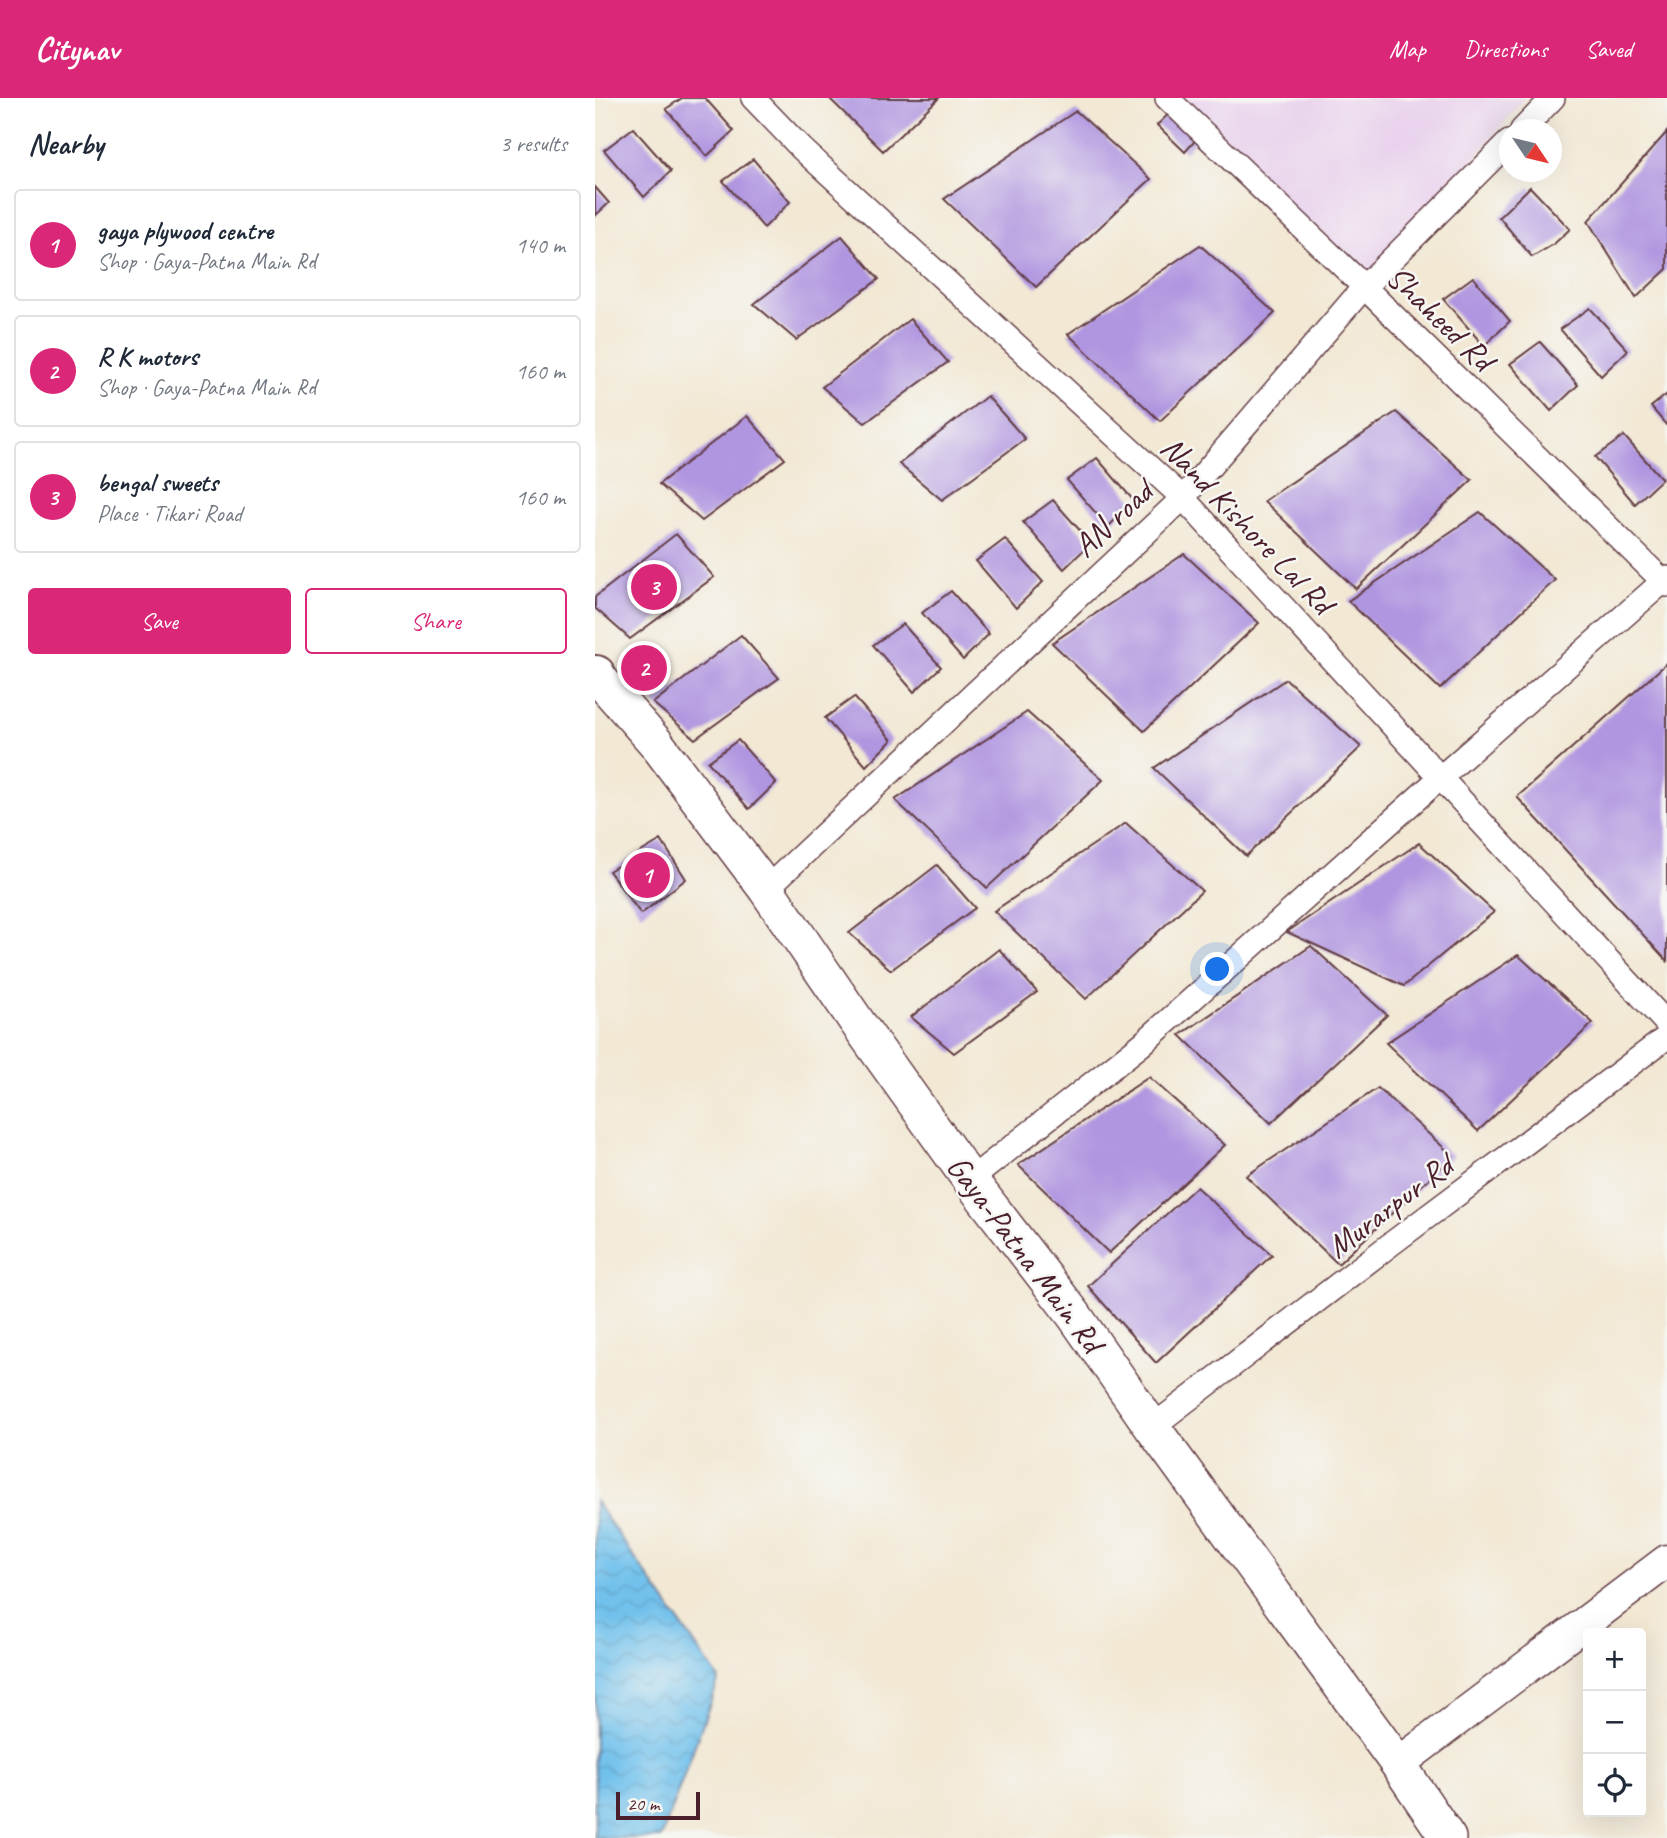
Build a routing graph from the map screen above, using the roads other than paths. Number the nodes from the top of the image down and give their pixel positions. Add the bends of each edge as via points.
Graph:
1 (754, 98) edge
2 (1167, 98) edge
3 (1553, 98) edge
4 (1533, 119) edge
5 (1499, 153) edge
6 (1364, 287) junction
7 (1183, 498) junction
8 (1666, 582) edge
9 (595, 675) edge
10 (1441, 777) junction
11 (766, 889) junction
12 (1667, 1024) edge
13 (1667, 1037) edge
14 (970, 1180) junction
15 (1152, 1427) junction
16 (1667, 1561) edge
17 (1398, 1764) junction
18 (1448, 1838) edge

1 - 7 street, Nand Kishore Lal Rd via 802,149
2 - 6 street, Shaheed Rd
3 - 4 street
5 - 6 street, AN road
6 - 7 street, AN road
6 - 8 street, Shaheed Rd
7 - 10 street, Nand Kishore Lal Rd
7 - 11 street, AN road
8 - 10 street
9 - 11 main road, Gaya-Patna Main Rd via 656,743
10 - 12 street, Nand Kishore Lal Rd
10 - 14 street via 1142,1044
11 - 14 main road, Gaya-Patna Main Rd
13 - 15 street, Murarpur Rd
14 - 15 main road, Gaya-Patna Main Rd via 1074,1315
15 - 17 main road, Gaya-Patna Main Rd
16 - 17 street
17 - 18 main road, Gaya-Patna Main Rd

